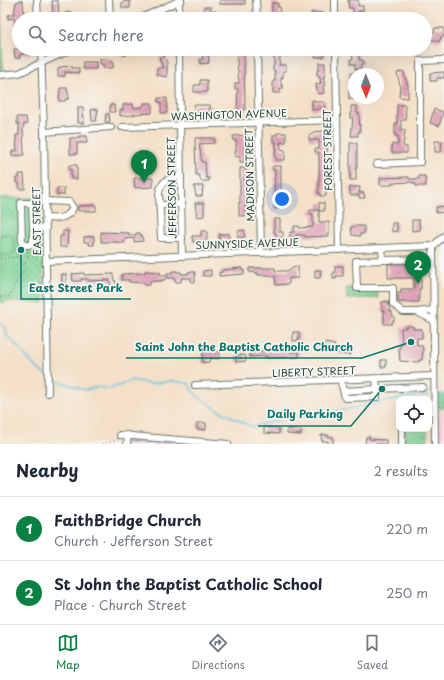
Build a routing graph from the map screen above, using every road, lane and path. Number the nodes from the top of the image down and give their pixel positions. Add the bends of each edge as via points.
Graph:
1 (37, 0) edge
2 (109, 0) edge
3 (180, 0) edge
4 (256, 0) edge
5 (335, 0) edge
6 (38, 12) edge
7 (110, 12) edge
8 (154, 12) edge
9 (179, 12) edge
10 (257, 12) edge
11 (335, 12) edge
12 (41, 56) edge
13 (56, 56) edge
14 (179, 56) edge
15 (257, 56) edge
16 (336, 56) edge
17 (444, 60) edge
18 (41, 63) junction
19 (0, 75) edge
20 (337, 120) junction
21 (259, 123) junction
22 (180, 126) junction
23 (111, 127) dead end
24 (122, 127) dead end
25 (44, 132) junction
26 (377, 164) dead end
27 (181, 176) junction
28 (70, 198) dead end
29 (45, 200) junction
30 (182, 204) junction
31 (160, 205) junction
32 (46, 218) junction
33 (33, 228) junction
34 (46, 228) junction
35 (444, 236) edge
36 (182, 238) junction
37 (28, 245) junction
38 (433, 246) junction
39 (382, 248) junction
40 (339, 250) junction
41 (28, 252) junction
42 (32, 252) dead end
43 (261, 253) junction
44 (28, 256) junction
45 (182, 256) junction
46 (17, 257) junction
47 (45, 258) junction
48 (433, 259) junction
49 (0, 260) edge
50 (382, 260) junction
51 (24, 265) junction
52 (0, 297) edge
53 (433, 310) junction
54 (417, 312) junction
55 (433, 320) junction
56 (434, 376) junction
57 (376, 378) junction
58 (341, 380) junction
59 (195, 385) dead end
60 (424, 387) dead end
61 (377, 390) junction
62 (48, 393) dead end
63 (402, 432) edge
64 (120, 435) joint
65 (128, 435) junction
66 (139, 436) junction
67 (156, 441) edge
68 (173, 442) edge
69 (139, 443) edge
70 (189, 443) edge
71 (102, 444) edge
72 (127, 444) edge
73 (228, 444) edge
74 (402, 444) edge
75 (435, 444) edge

1 - 6 street
2 - 7 street
3 - 8 street
3 - 9 street
4 - 10 street
5 - 11 street
12 - 18 street, EAST STREET
13 - 18 street
14 - 22 street, JEFFERSON STREET
15 - 21 street, MADISON STREET
16 - 20 street, FOREST STREET
17 - 26 street via 420,61 420,162
18 - 19 street via 18,73
18 - 25 street, EAST STREET
20 - 21 street, WASHINGTON AVENUE
20 - 40 street, FOREST STREET
21 - 22 street, WASHINGTON AVENUE
21 - 43 street, MADISON STREET
22 - 24 street, WASHINGTON AVENUE
22 - 27 street, JEFFERSON STREET
23 - 25 street
25 - 29 street, EAST STREET
27 - 30 street, JEFFERSON STREET
27 - 31 street via 164,182 160,187
28 - 29 street
29 - 32 street, EAST STREET
29 - 32 street via 65,200 72,204 73,208 60,218
30 - 31 street
30 - 36 street, JEFFERSON STREET
31 - 36 street via 161,238
32 - 34 street, EAST STREET
33 - 34 street
33 - 37 street via 33,245
33 - 37 street via 32,203 21,203 22,245
34 - 47 street, EAST STREET
35 - 38 street
36 - 45 street, JEFFERSON STREET
37 - 41 path
38 - 39 street, SUNNYSIDE AVENUE
38 - 48 street
39 - 40 street, SUNNYSIDE AVENUE
39 - 50 street
40 - 43 street, SUNNYSIDE AVENUE
41 - 42 path
41 - 44 path
41 - 46 path via 18,253
43 - 45 street, SUNNYSIDE AVENUE
44 - 47 path via 37,258 39,255
44 - 51 path
45 - 47 street, SUNNYSIDE AVENUE
46 - 49 path
46 - 51 path
47 - 62 street, EAST STREET
48 - 50 street
48 - 53 street
50 - 54 street via 356,261 357,288 392,288 393,304 396,307 403,312
51 - 52 path via 24,273 19,276 10,296
53 - 54 street
53 - 55 street
54 - 55 street
55 - 56 street
56 - 57 street, LIBERTY STREET
56 - 75 street
57 - 58 street, LIBERTY STREET
57 - 61 street
58 - 59 street, LIBERTY STREET
58 - 61 street via 344,391
60 - 61 street
63 - 74 street
64 - 65 street
64 - 71 path via 120,440
65 - 66 street
65 - 72 street
66 - 67 street
66 - 69 street
67 - 68 street
68 - 70 street
70 - 73 street

